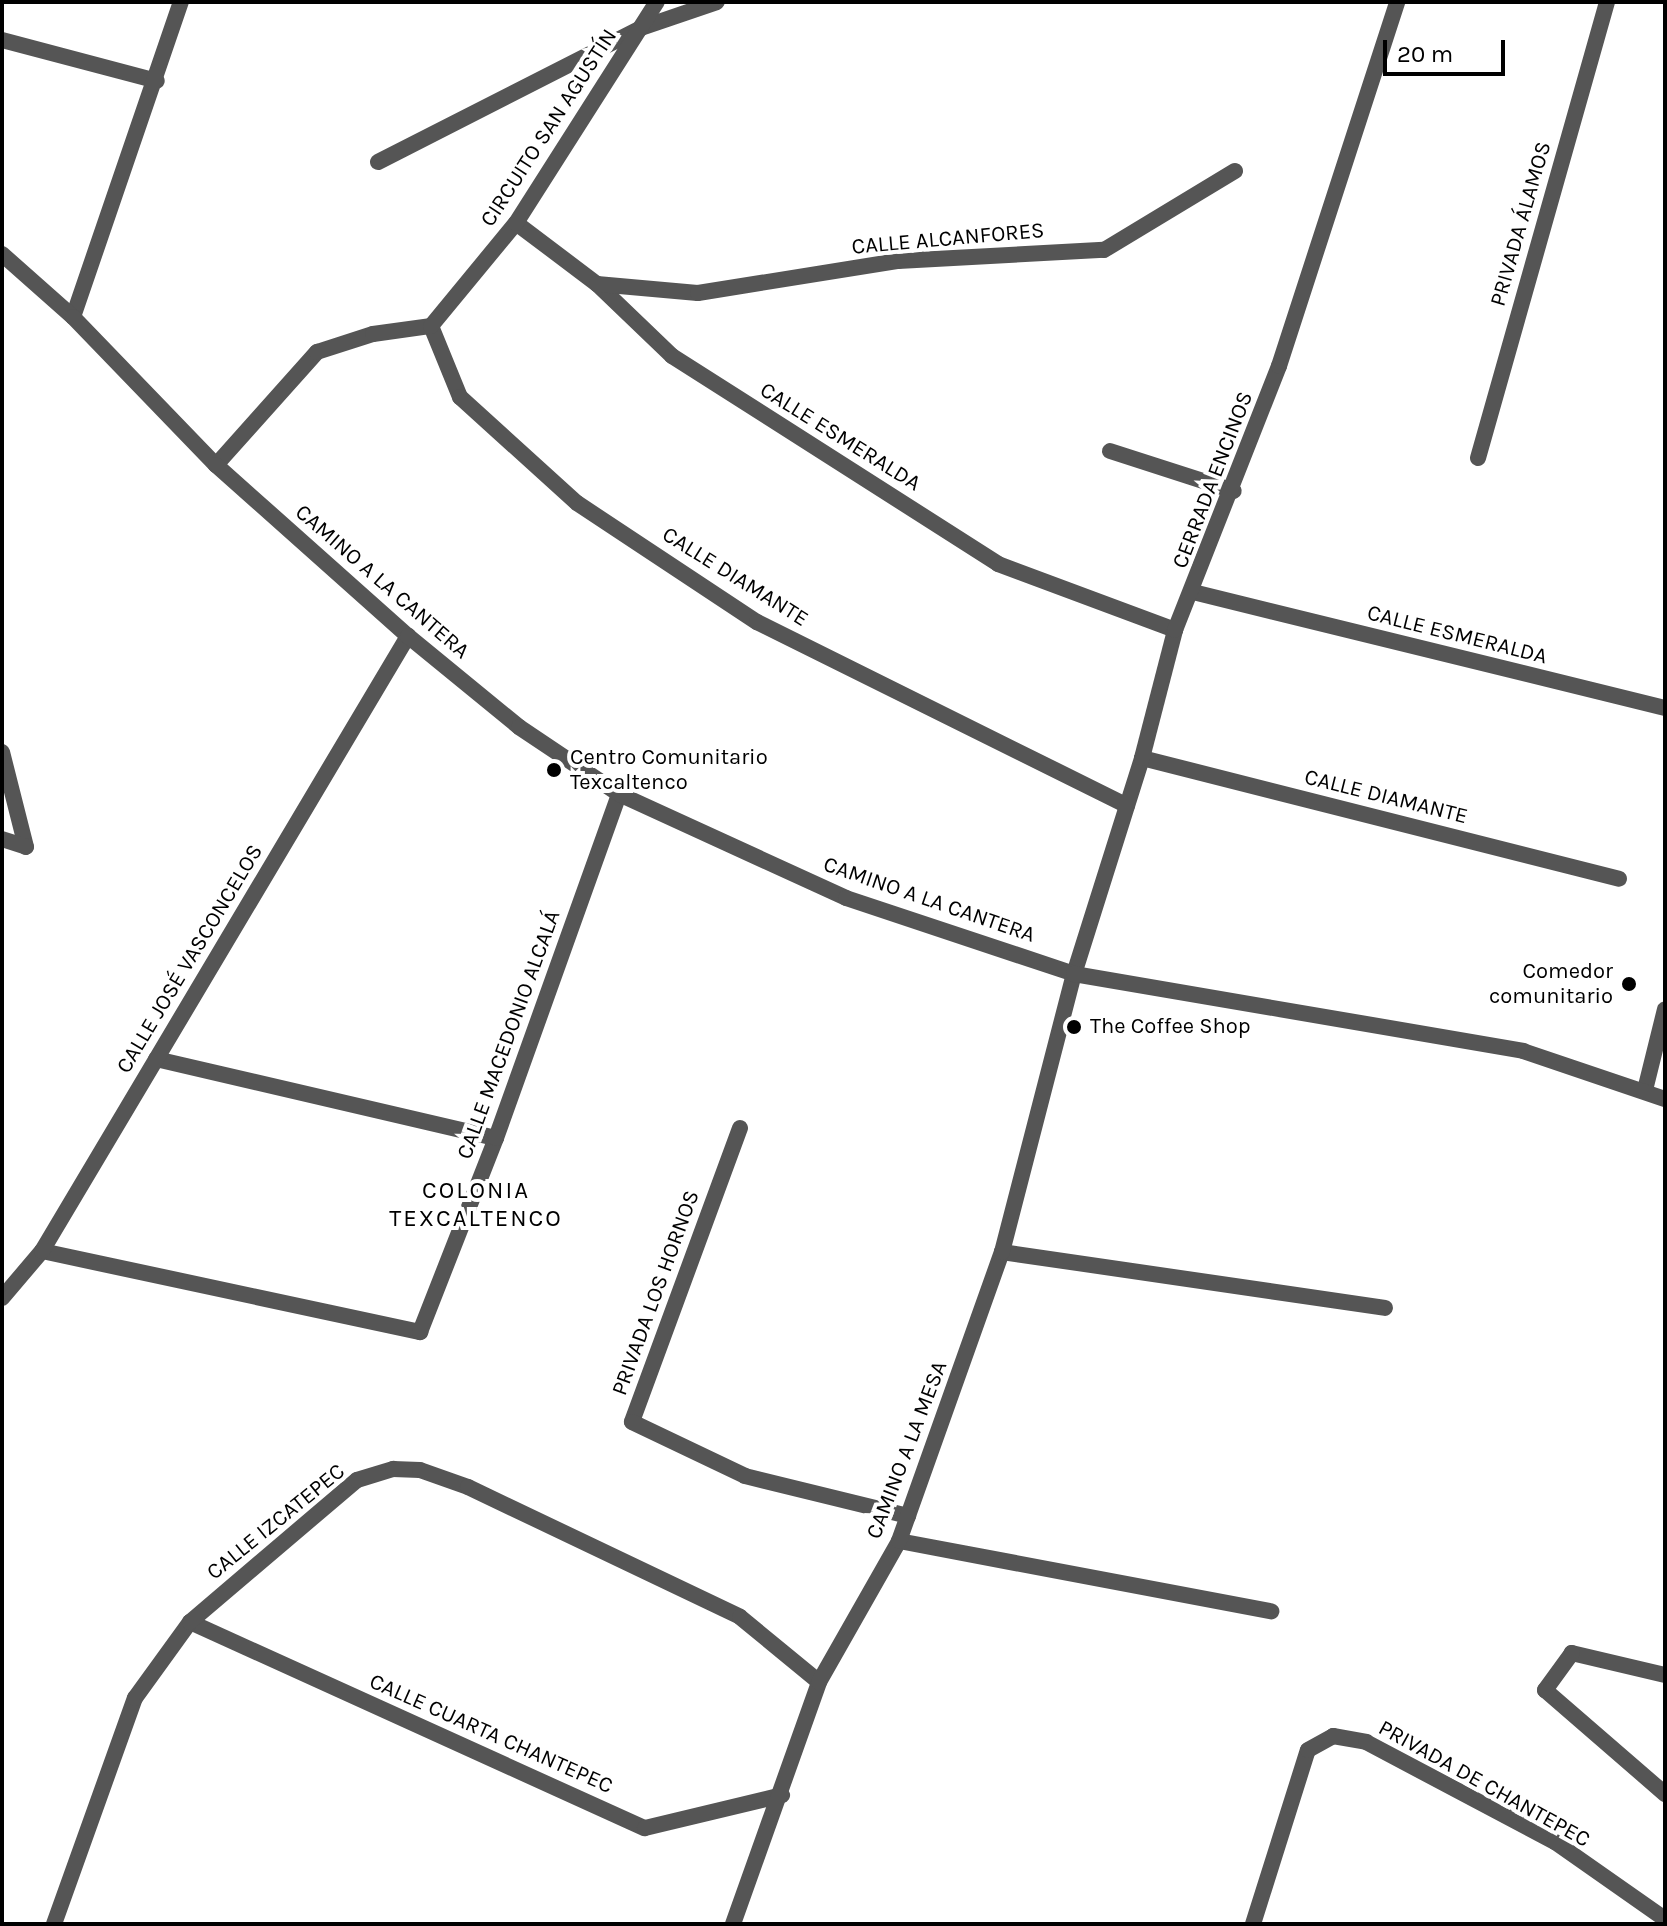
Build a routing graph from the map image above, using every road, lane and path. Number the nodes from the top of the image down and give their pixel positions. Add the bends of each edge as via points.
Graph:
1 (181, 2) edge
2 (657, 2) edge
3 (717, 2) edge
4 (1397, 2) edge
5 (1607, 2) edge
6 (641, 28) junction
7 (2, 40) edge
8 (157, 81) junction
9 (378, 162) dead end
10 (1235, 171) dead end
11 (516, 223) junction
12 (2, 254) edge
13 (597, 284) junction
14 (73, 317) junction
15 (431, 326) junction
16 (1110, 451) dead end
17 (1478, 458) dead end
18 (216, 465) junction
19 (1234, 491) junction
20 (1193, 592) junction
21 (1175, 630) junction
22 (408, 636) junction
23 (1665, 708) edge
24 (2, 752) edge
25 (1142, 758) junction
26 (619, 794) junction
27 (1127, 806) junction
28 (2, 839) edge
29 (1619, 879) dead end
30 (1074, 974) junction
31 (1665, 1009) edge
32 (156, 1059) junction
33 (1645, 1090) junction
34 (1665, 1099) edge
35 (740, 1128) dead end
36 (496, 1138) junction
37 (42, 1251) junction
38 (1002, 1252) junction
39 (2, 1298) edge
40 (1385, 1308) dead end
41 (908, 1516) junction
42 (899, 1541) junction
43 (1271, 1611) dead end
44 (190, 1622) junction
45 (1665, 1675) edge
46 (819, 1682) junction
47 (1665, 1794) edge
48 (782, 1795) junction
49 (1665, 1919) edge
50 (54, 1924) edge
51 (733, 1924) edge
52 (1253, 1924) edge

1 - 8 street
2 - 6 street, CIRCUITO SAN AGUSTÍN
3 - 6 street
4 - 19 street, CERRADA ENCINOS
5 - 17 street, PRIVADA ÁLAMOS
6 - 9 street
6 - 11 street, CIRCUITO SAN AGUSTÍN
7 - 8 street
8 - 14 street
10 - 13 street, CALLE ALCANFORES via 1104,250 898,261 698,293
11 - 13 street, CALLE ESMERALDA
11 - 15 street, CIRCUITO SAN AGUSTÍN
12 - 14 street, CAMINO A LA CANTERA
13 - 21 street, CALLE ESMERALDA via 672,356 998,564
14 - 18 street, CAMINO A LA CANTERA
15 - 18 street via 373,334 317,352
15 - 27 street, CALLE DIAMANTE via 460,397 577,503 757,622
16 - 19 street
18 - 22 street, CAMINO A LA CANTERA
19 - 20 street, CERRADA ENCINOS
20 - 21 street, CERRADA ENCINOS
20 - 23 street, CALLE ESMERALDA
21 - 25 street, CERRADA ENCINOS
22 - 26 street, CAMINO A LA CANTERA via 519,727
22 - 32 street, CALLE JOSÉ VASCONCELOS
24 - 28 street via 26,847
25 - 27 street, CERRADA ENCINOS
25 - 29 street, CALLE DIAMANTE
26 - 30 street, CAMINO A LA CANTERA via 846,898
26 - 36 street, CALLE MACEDONIO ALCALÁ
27 - 30 street, CERRADA ENCINOS
30 - 33 street, CAMINO A LA CANTERA via 1523,1051
30 - 38 street, CAMINO A LA MESA
31 - 33 street
32 - 36 street
32 - 37 street, CALLE JOSÉ VASCONCELOS
33 - 34 street, CAMINO A LA CANTERA
35 - 41 street, PRIVADA LOS HORNOS via 632,1422 745,1476
36 - 37 street, CALLE MACEDONIO ALCALÁ via 420,1332
37 - 39 street, CALLE JOSÉ VASCONCELOS
38 - 40 street
38 - 41 street, CAMINO A LA MESA
41 - 42 street, CAMINO A LA MESA
42 - 43 street
42 - 46 street, CAMINO A LA MESA
44 - 46 street, CALLE IZCATEPEC via 357,1480 393,1469 420,1470 468,1487 740,1617
44 - 48 street, CALLE CUARTA CHANTEPEC via 645,1828
44 - 50 street, CALLE IZCATEPEC via 135,1698
45 - 47 street via 1572,1653 1545,1690
46 - 48 street, CAMINO A LA MESA
48 - 51 street, CAMINO A LA MESA
49 - 52 street, PRIVADA DE CHANTEPEC via 1555,1842 1366,1742 1333,1736 1308,1750

